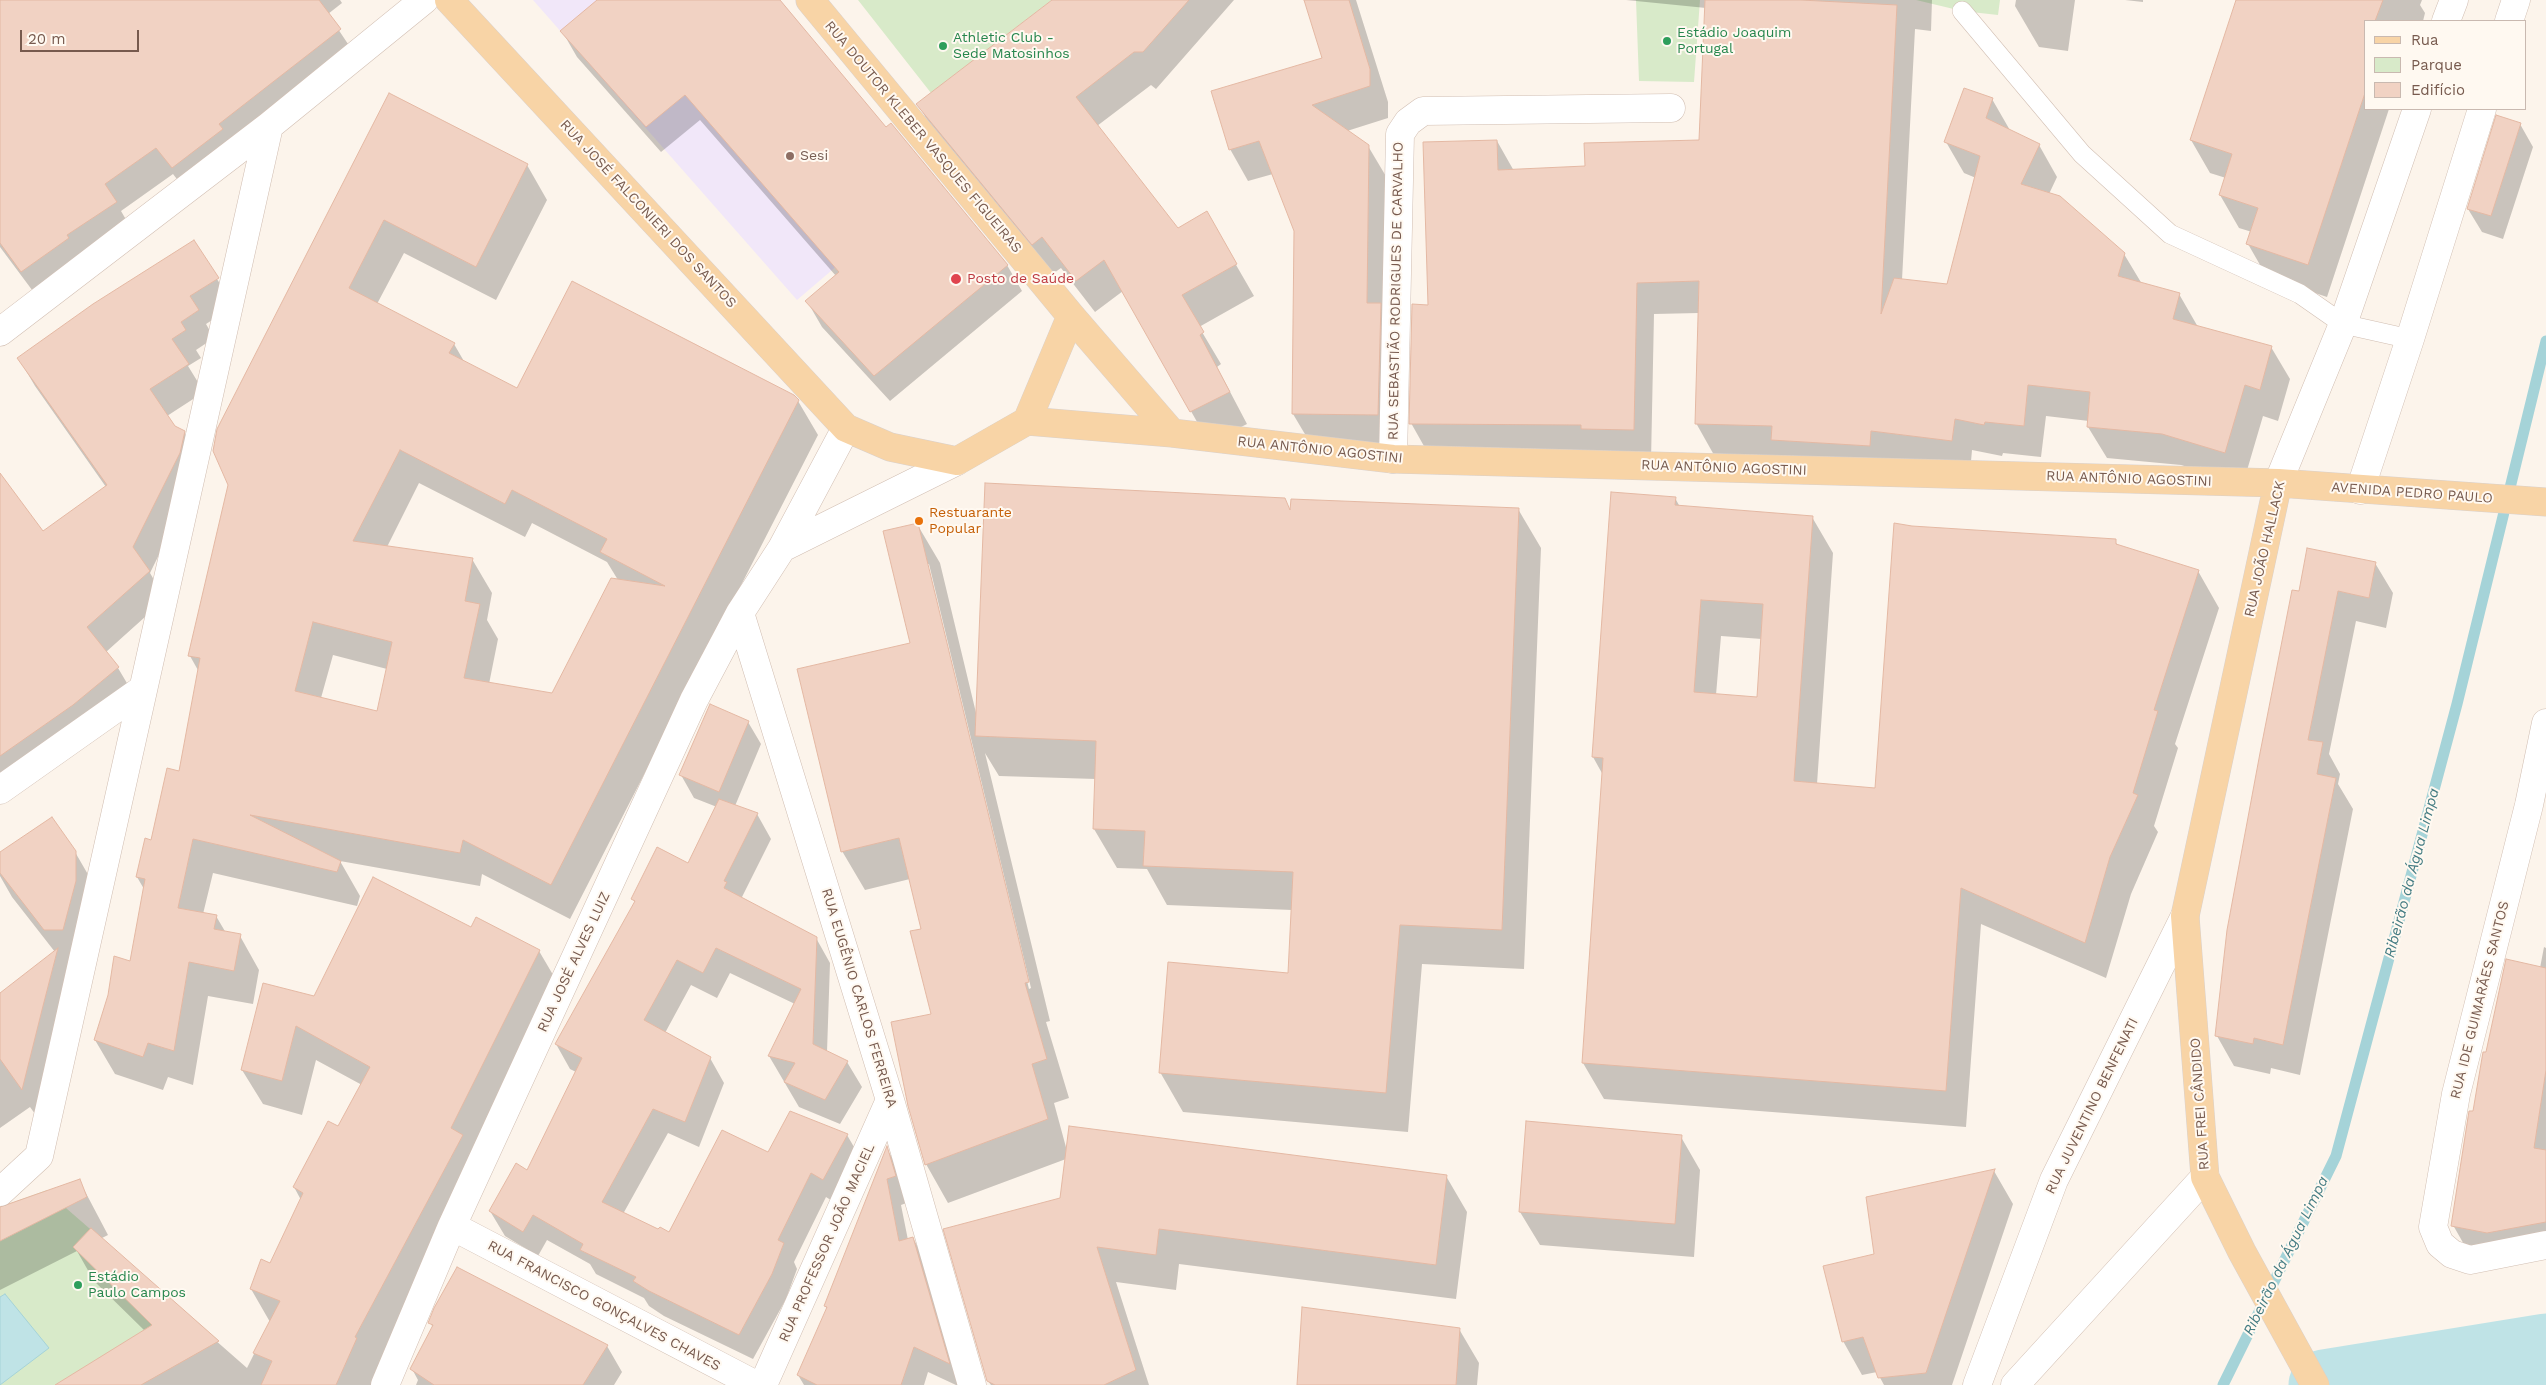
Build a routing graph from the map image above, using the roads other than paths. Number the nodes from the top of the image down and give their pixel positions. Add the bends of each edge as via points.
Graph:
1 (424, 0) edge
2 (449, 0) edge
3 (810, 0) edge
4 (2454, 0) edge
5 (2516, 0) edge
6 (1962, 11) dead end
7 (2446, 20) edge
8 (2510, 20) edge
9 (1671, 108) dead end
10 (2417, 110) edge
11 (2482, 110) edge
12 (269, 126) junction
13 (1071, 316) junction
14 (2343, 324) junction
15 (0, 332) edge
16 (2410, 339) junction
17 (1027, 421) junction
18 (846, 428) junction
19 (1172, 433) junction
20 (1393, 459) junction
21 (957, 461) junction
22 (2278, 483) junction
23 (2360, 490) junction
24 (2546, 502) edge
25 (782, 548) junction
26 (740, 613) junction
27 (143, 689) junction
28 (2546, 723) edge
29 (0, 790) edge
30 (2538, 804) edge
31 (2185, 916) junction
32 (890, 1100) junction
33 (2205, 1177) junction
34 (0, 1192) edge
35 (452, 1226) junction
36 (2546, 1245) edge
37 (385, 1385) edge
38 (756, 1385) edge
39 (763, 1385) edge
40 (972, 1385) edge
41 (1977, 1385) edge
42 (2015, 1385) edge
43 (2315, 1385) edge

1 - 12 street
2 - 18 main road, RUA JOSÉ FALCONIERI DOS SANTOS
3 - 13 main road, RUA DOUTOR KLEBER VASQUES FIGUEIRAS
4 - 7 street
5 - 8 street
6 - 14 lane via 2082,154 2170,234 2300,294
9 - 20 street, RUA SEBASTIÃO RODRIGUES DE CARVALHO via 1423,111 1408,122 1400,134
10 - 14 street, RUA JOÃO HALLACK
11 - 16 street
12 - 15 street
12 - 27 street
13 - 17 main road
13 - 19 main road, RUA DOUTOR KLEBER VASQUES FIGUEIRAS
14 - 16 lane
14 - 22 street, RUA JOÃO HALLACK
16 - 23 street
17 - 19 main road, RUA ANTÔNIO AGOSTINI
17 - 21 main road
18 - 21 main road via 890,447
18 - 25 street, RUA JOSÉ ALVES LUIZ
19 - 20 main road, RUA ANTÔNIO AGOSTINI
20 - 22 main road, RUA ANTÔNIO AGOSTINI
21 - 25 street
22 - 23 main road, AVENIDA PEDRO PAULO
22 - 31 main road, RUA JOÃO HALLACK
23 - 24 main road, AVENIDA PEDRO PAULO
25 - 26 street, RUA JOSÉ ALVES LUIZ
26 - 32 street, RUA EUGÊNIO CARLOS FERREIRA
26 - 35 street, RUA JOSÉ ALVES LUIZ via 694,700
27 - 29 street
27 - 34 street via 38,1156
28 - 30 street, RUA IDE GUIMARÃES SANTOS
30 - 36 street, RUA IDE GUIMARÃES SANTOS via 2456,1094 2433,1227 2440,1244 2452,1254 2470,1260
31 - 33 main road, RUA FREI CÂNDIDO
31 - 41 street, RUA JUVENTINO BENFENATI via 2054,1180
32 - 39 street, RUA PROFESSOR JOÃO MACIEL
32 - 40 street, RUA EUGÊNIO CARLOS FERREIRA
33 - 42 street
33 - 43 main road, RUA FREI CÂNDIDO
35 - 37 street, RUA JOSÉ ALVES LUIZ
35 - 38 street, RUA FRANCISCO GONÇALVES CHAVES

